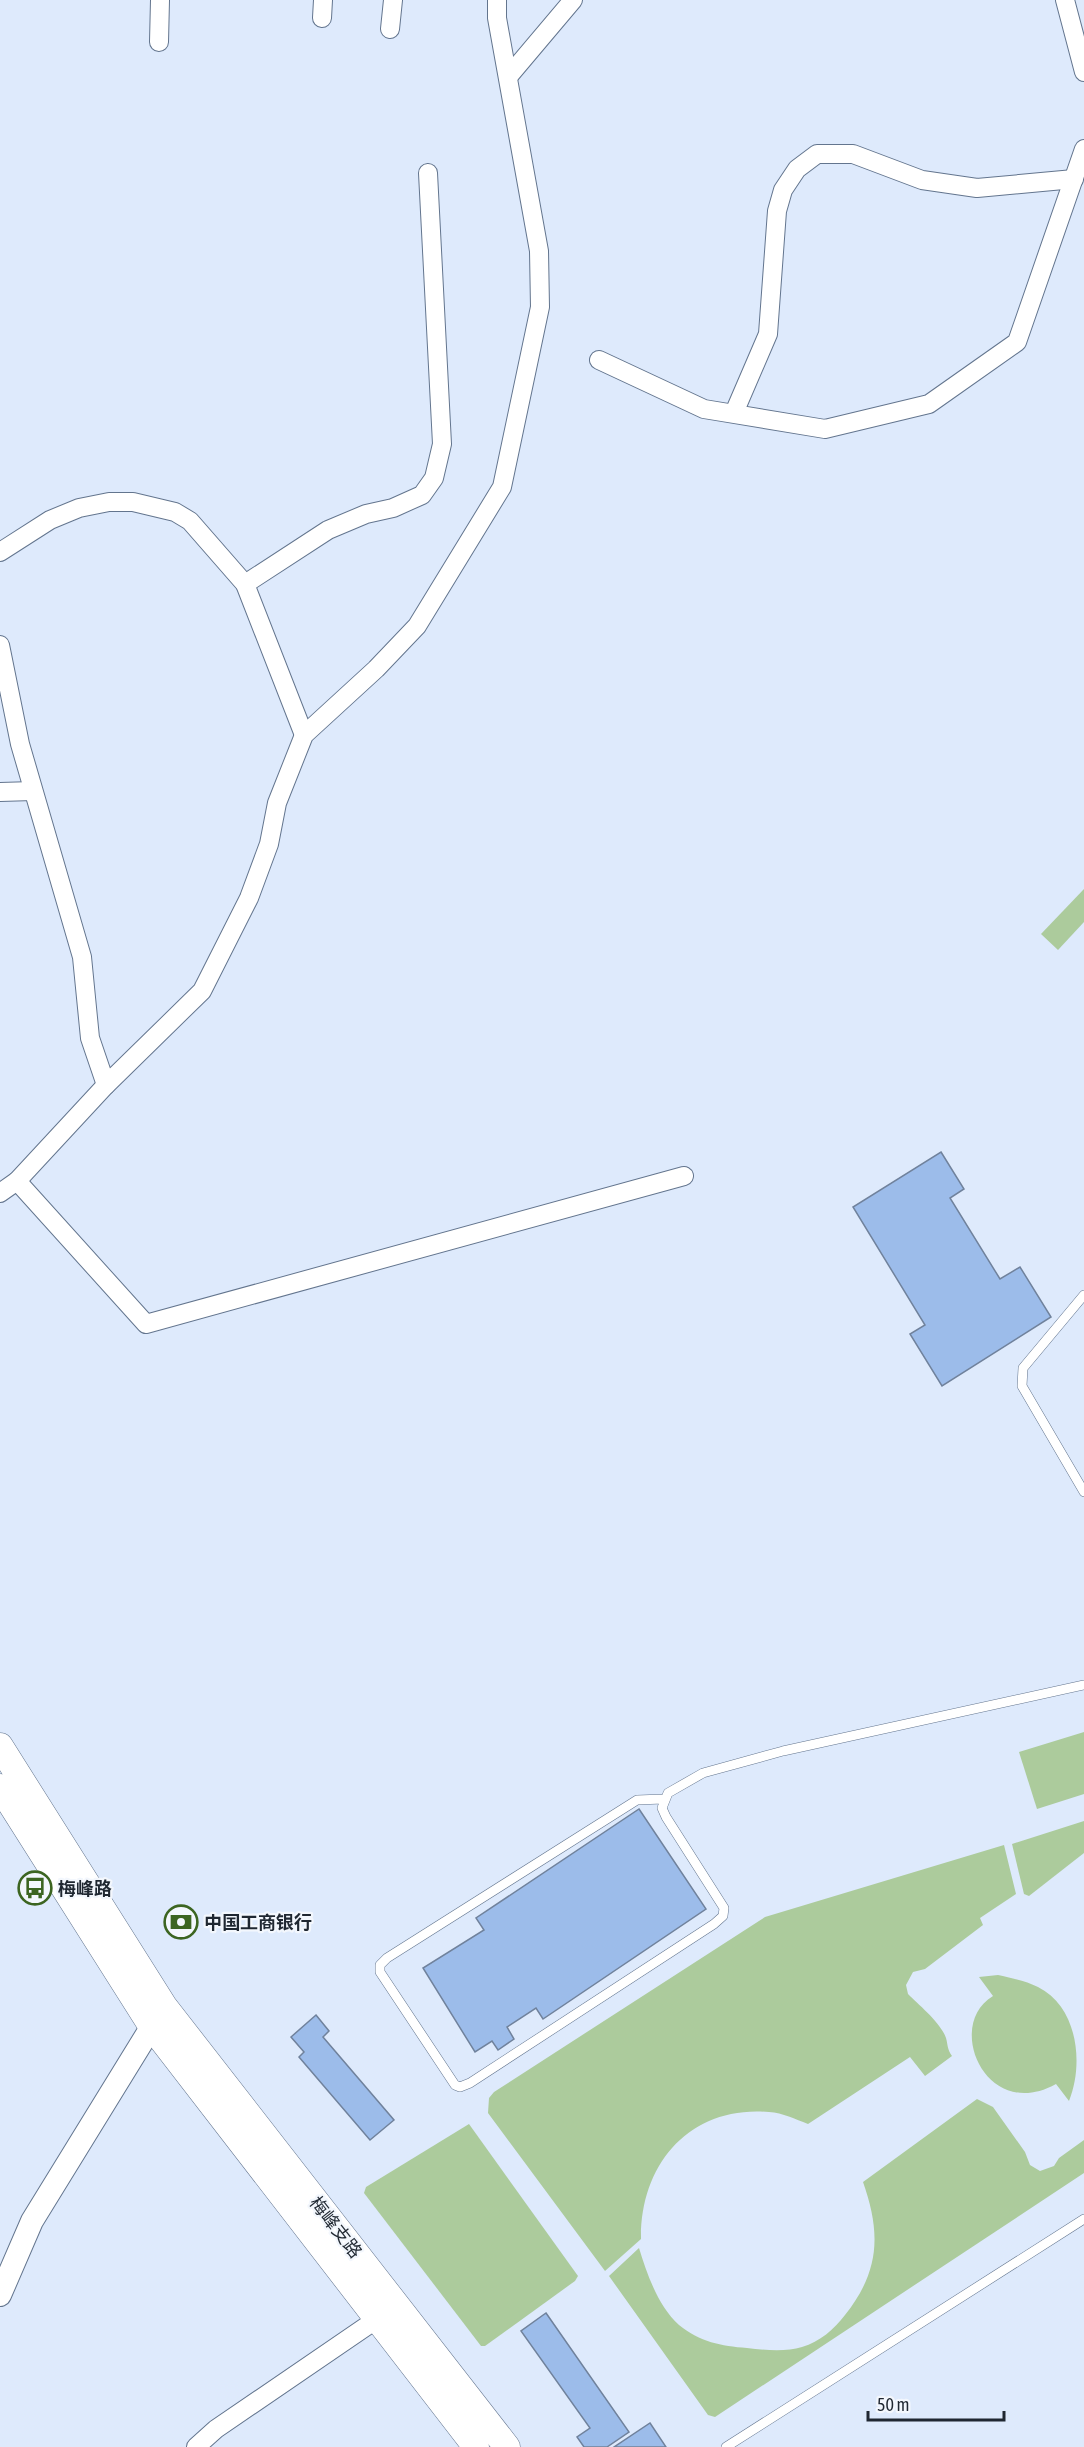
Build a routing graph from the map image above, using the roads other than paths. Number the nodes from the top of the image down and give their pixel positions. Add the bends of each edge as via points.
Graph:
1 (160, 0) edge
2 (393, 0) edge
3 (497, 0) edge
4 (573, 0) edge
5 (1065, 0) edge
6 (390, 29) dead end
7 (159, 42) dead end
8 (1084, 72) edge
9 (508, 77) junction
10 (1084, 149) edge
11 (428, 173) dead end
12 (1074, 178) junction
13 (599, 360) dead end
14 (734, 413) junction
15 (0, 552) edge
16 (246, 584) junction
17 (0, 645) edge
18 (304, 735) junction
19 (33, 791) junction
20 (0, 792) edge
21 (106, 1085) junction
22 (684, 1176) dead end
23 (17, 1180) junction
24 (0, 1193) edge
25 (1084, 1295) edge
26 (1084, 1492) edge
27 (1084, 1685) edge
28 (0, 1746) edge
29 (0, 1786) edge
30 (663, 1799) junction
31 (158, 2017) junction
32 (1084, 2219) edge
33 (0, 2295) edge
34 (376, 2319) junction
35 (196, 2447) edge
36 (476, 2447) edge
37 (507, 2447) edge
38 (726, 2447) edge

1 - 7 street
2 - 6 street
3 - 9 street
4 - 9 street
5 - 8 street
9 - 18 street via 538,251 540,306 502,487 417,626
10 - 12 street
11 - 16 street via 442,444 434,478 422,495 328,530
12 - 14 street via 1017,342 929,404 825,429
12 - 14 street via 977,188 922,180 853,154 817,154 797,169 783,190 777,211 768,334
13 - 14 street via 704,409
15 - 16 street via 50,520 79,508 133,502 175,512 190,521
16 - 18 street
17 - 19 street
18 - 21 street via 277,803 269,844 249,898 202,991
19 - 20 street
19 - 21 street via 82,957 90,1038
21 - 23 street
22 - 23 street via 146,1323
23 - 24 street
25 - 26 lane via 1023,1368 1022,1386
27 - 30 lane via 773,1754 703,1773
28 - 31 main road
29 - 31 main road
30 - 30 lane via 666,1817 724,1908 723,1916 470,2083 460,2088 455,2085 380,1972 380,1965 637,1800
31 - 33 street via 32,2221
31 - 34 main road, 梅峰支路
31 - 37 main road, 梅峰支路
32 - 38 lane
34 - 35 street via 216,2428
34 - 36 main road, 梅峰支路

